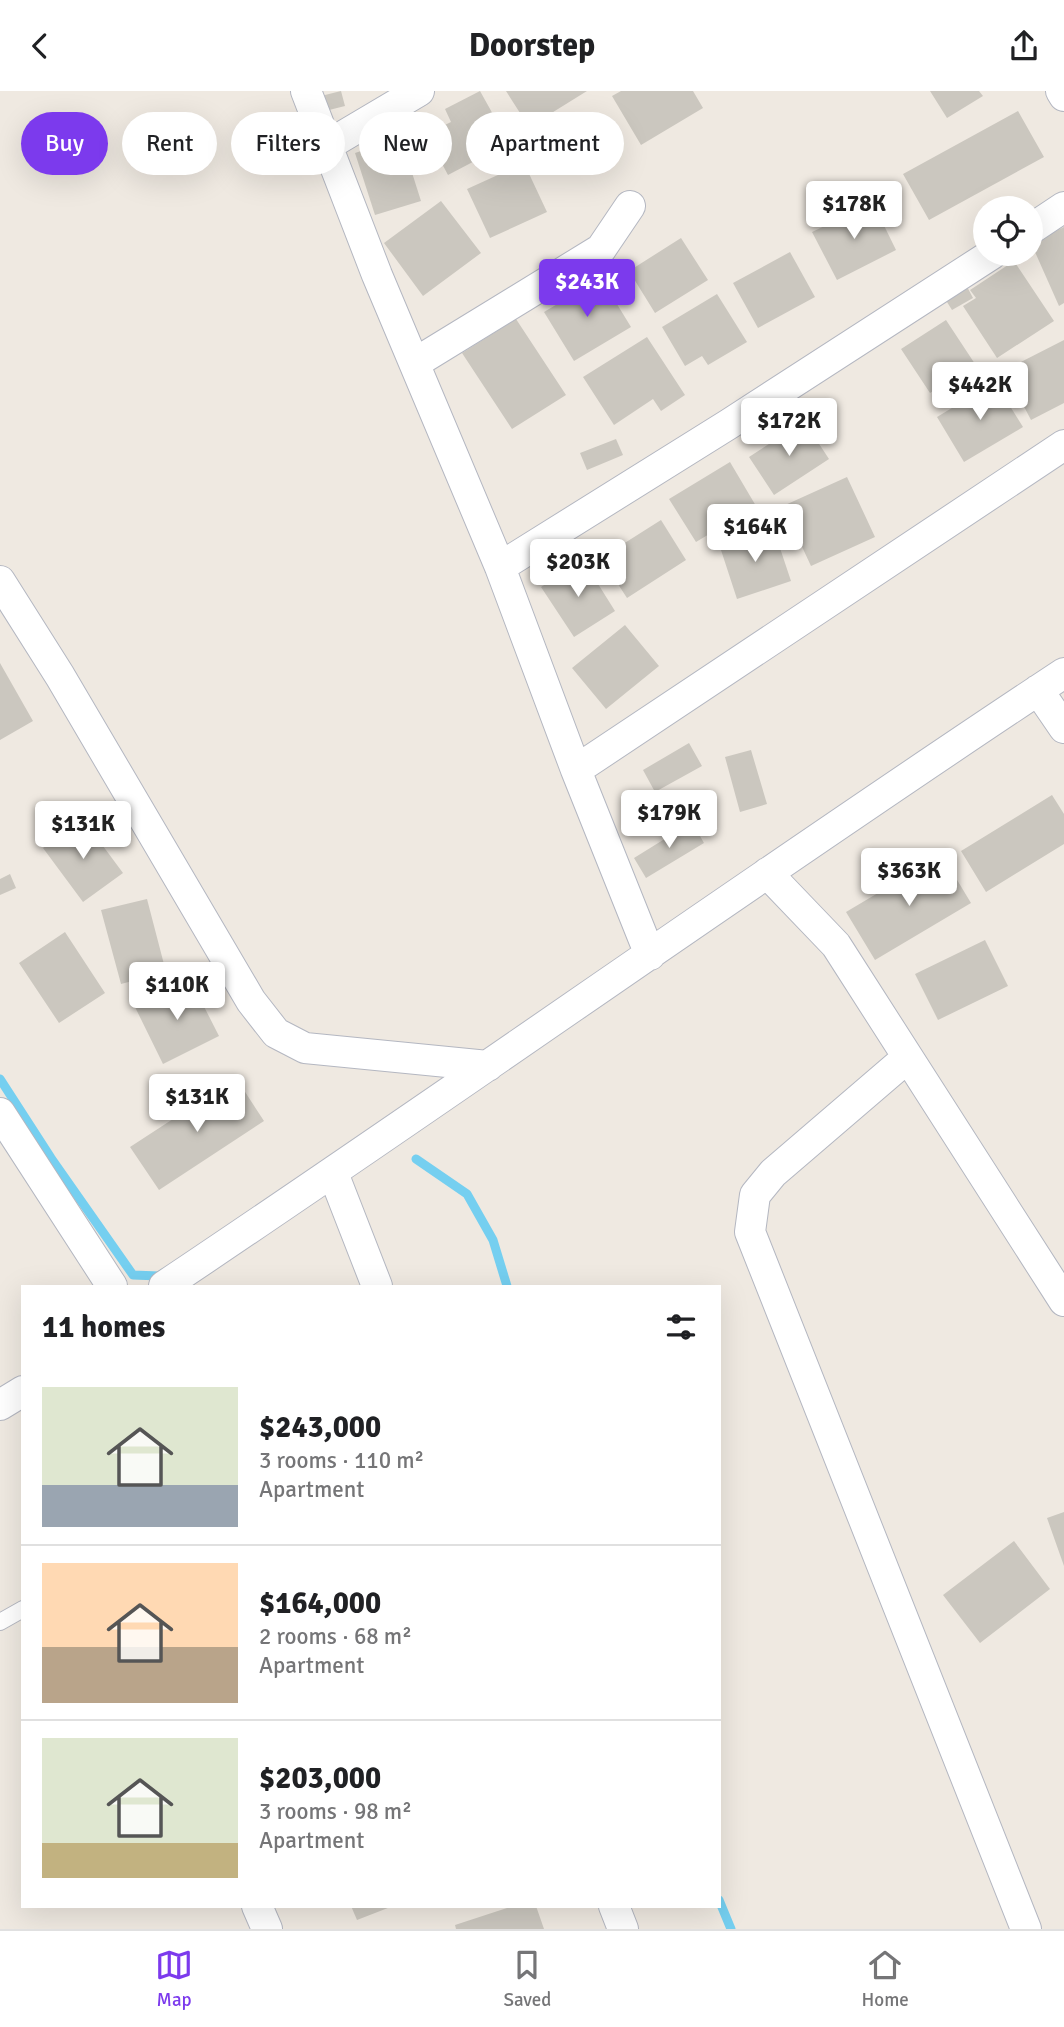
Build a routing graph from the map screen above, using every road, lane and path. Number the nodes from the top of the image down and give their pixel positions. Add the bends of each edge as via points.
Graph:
1 (306, 91) edge
2 (419, 91) edge
3 (1061, 91) edge
4 (1064, 96) edge
5 (315, 112) edge
6 (345, 135) edge
7 (339, 175) edge
8 (630, 206) dead end
9 (1064, 207) edge
10 (1043, 221) edge
11 (973, 266) edge
12 (415, 363) junction
13 (1064, 445) edge
14 (500, 567) junction
15 (0, 581) edge
16 (1064, 673) edge
17 (1038, 691) junction
18 (1064, 728) edge
19 (576, 770) junction
20 (767, 873) junction
21 (650, 955) junction
22 (907, 1058) junction
23 (488, 1066) junction
24 (0, 1113) edge
25 (333, 1173) junction
26 (111, 1285) edge
27 (165, 1285) edge
28 (377, 1285) edge
29 (1064, 1301) edge
30 (21, 1392) edge
31 (0, 1405) edge
32 (21, 1610) edge
33 (0, 1622) edge
34 (258, 1908) edge
35 (615, 1908) edge
36 (267, 1929) edge
37 (623, 1929) edge
38 (1026, 1929) edge

1 - 5 street
2 - 6 street
3 - 4 street
7 - 12 street
8 - 12 street via 601,249
9 - 10 street
11 - 14 street
12 - 14 street
13 - 19 street
14 - 19 street
15 - 23 street via 251,1001 276,1033 305,1048
16 - 17 street
17 - 18 street
17 - 20 street
19 - 21 street
20 - 21 street
20 - 22 street via 836,945
21 - 23 street
22 - 29 street
22 - 38 street via 774,1173 755,1195 750,1231
23 - 25 street
24 - 26 street
25 - 27 street
25 - 28 street
30 - 31 street
32 - 33 lane
34 - 36 street
35 - 37 street

